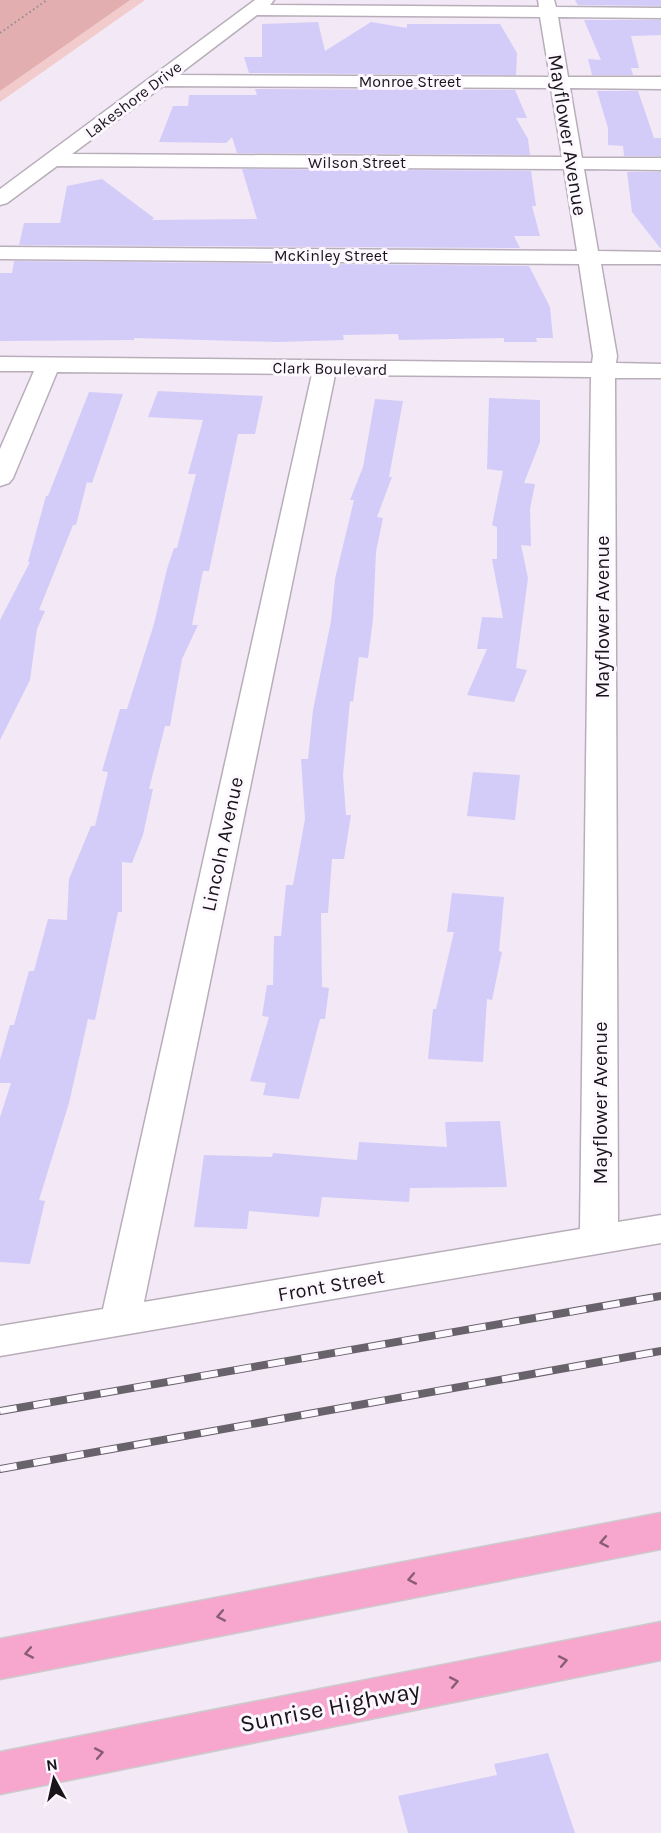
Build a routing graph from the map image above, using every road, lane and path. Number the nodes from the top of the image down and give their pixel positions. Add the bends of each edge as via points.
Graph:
1 (47, 0) edge
2 (259, 5) edge
3 (547, 6) edge
4 (661, 13) edge
5 (0, 33) edge
6 (159, 80) junction
7 (560, 82) junction
8 (661, 83) edge
9 (52, 160) junction
10 (573, 163) junction
11 (661, 164) edge
12 (0, 199) edge
13 (0, 253) edge
14 (589, 257) junction
15 (661, 258) edge
16 (0, 364) edge
17 (48, 365) junction
18 (325, 368) junction
19 (603, 370) junction
20 (661, 371) edge
21 (0, 478) edge
22 (661, 1229) edge
23 (599, 1240) junction
24 (120, 1320) junction
25 (0, 1341) edge
26 (661, 1531) edge
27 (661, 1641) edge
28 (0, 1659) edge
29 (0, 1773) edge

1 - 5 path
2 - 3 street
2 - 6 street, Lakeshore Drive
3 - 4 street
3 - 7 street, Mayflower Avenue
6 - 7 street, Monroe Street
6 - 9 street, Lakeshore Drive
7 - 8 street, Monroe Street
7 - 10 street, Mayflower Avenue
9 - 10 street, Wilson Street
9 - 12 street, Lakeshore Drive
10 - 11 street, Wilson Street
10 - 14 street, Mayflower Avenue
13 - 14 street, McKinley Street
14 - 15 street, McKinley Street
14 - 19 street, Mayflower Avenue via 605,356
16 - 17 street, Clark Boulevard
17 - 18 street, Clark Boulevard
17 - 21 street
18 - 19 street, Clark Boulevard
18 - 24 street, Lincoln Avenue
19 - 20 street, Clark Boulevard
19 - 23 street, Mayflower Avenue
22 - 23 street, Front Street
23 - 24 street, Front Street
24 - 25 street, Front Street
26 -> 28 highway
29 -> 27 highway, Sunrise Highway

